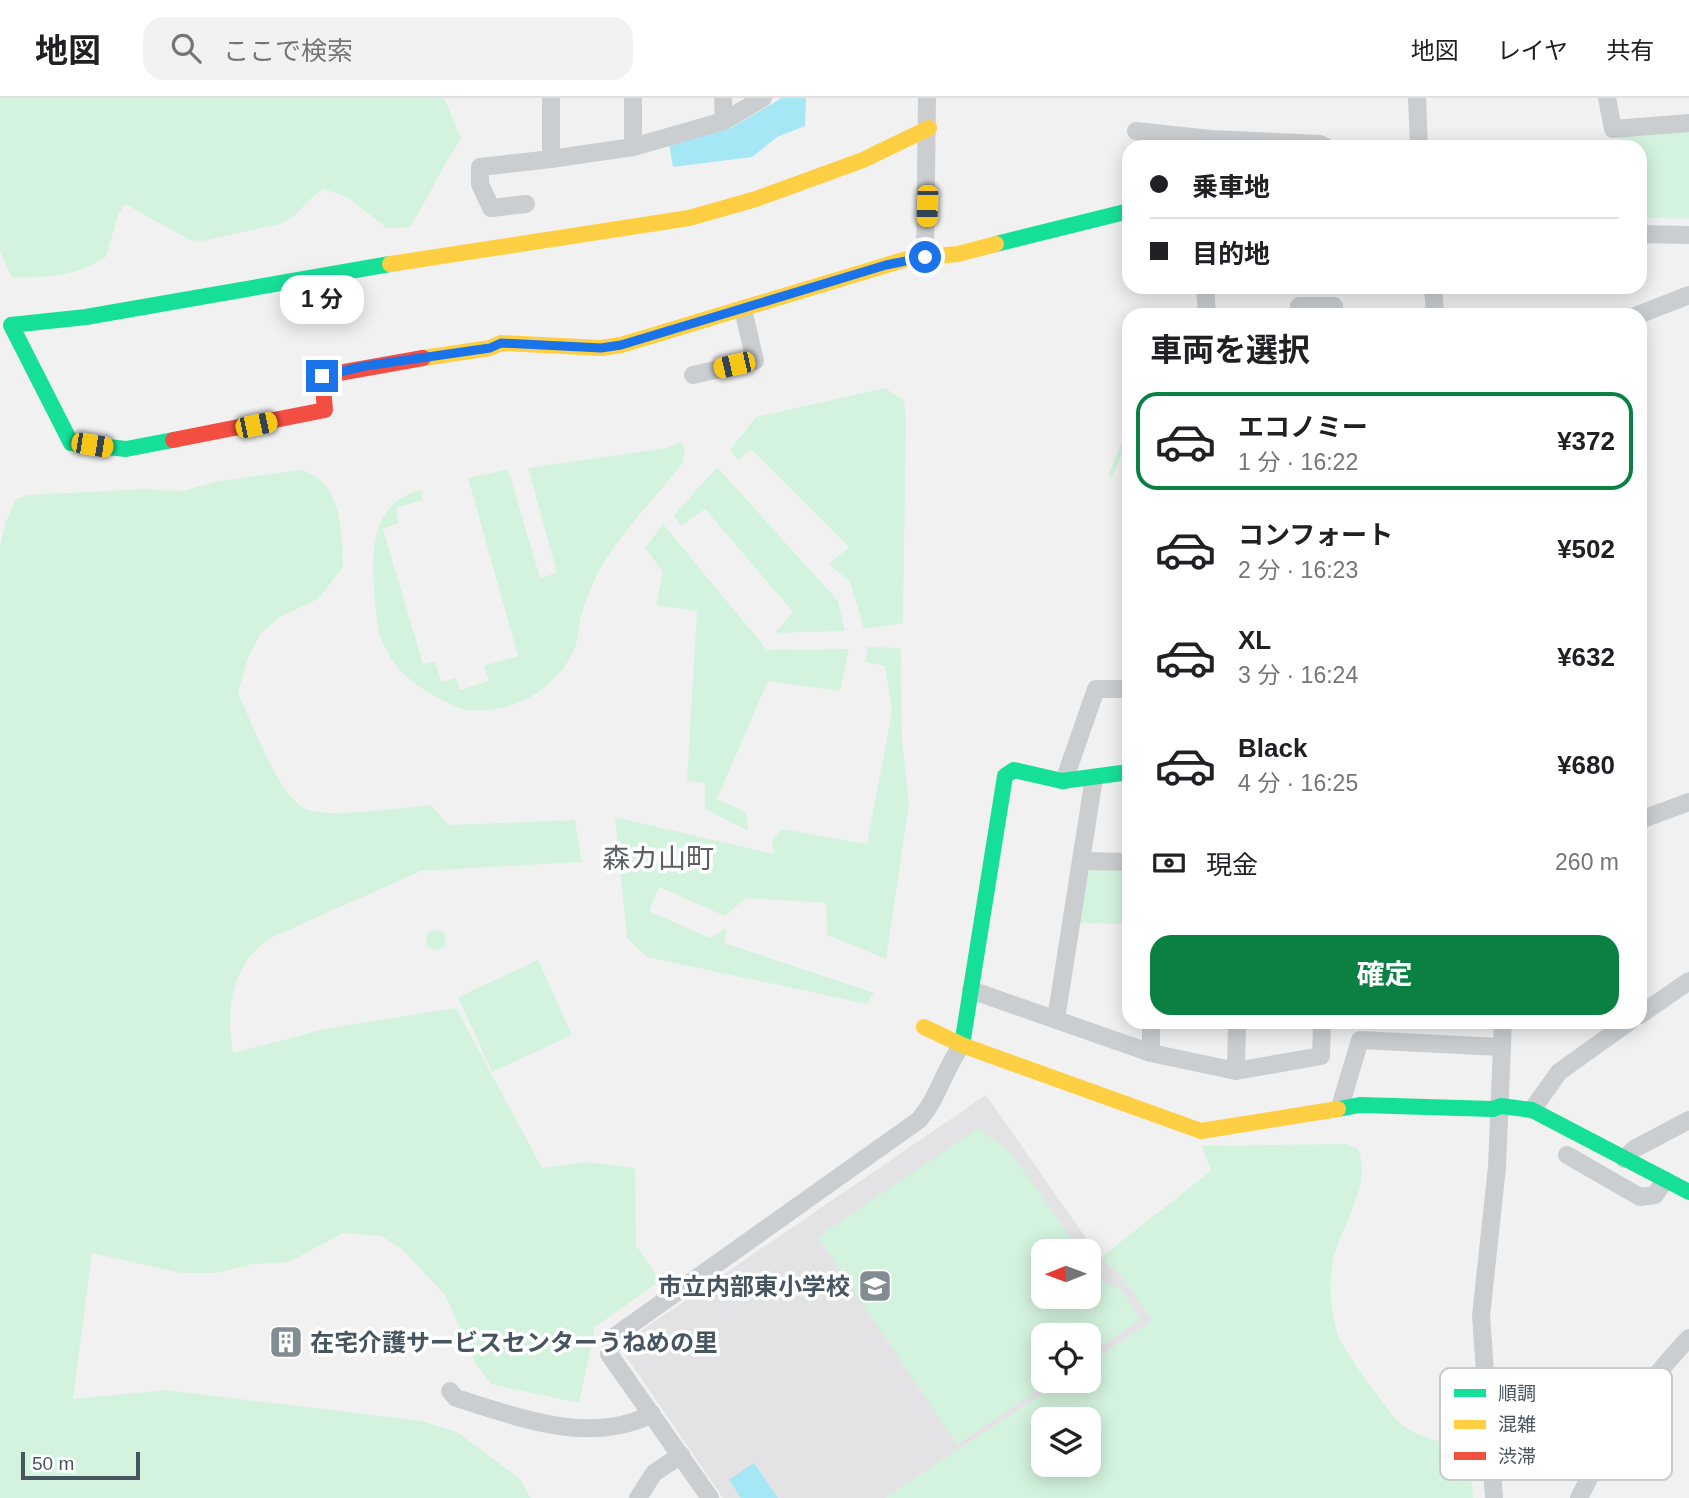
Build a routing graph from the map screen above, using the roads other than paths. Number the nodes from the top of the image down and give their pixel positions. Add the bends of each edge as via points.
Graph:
1 (551, 98) edge
2 (633, 98) edge
3 (723, 98) edge
4 (763, 98) edge
5 (928, 98) edge
6 (1417, 98) edge
7 (1607, 98) edge
8 (724, 121) junction
9 (1689, 123) edge
10 (929, 128) junction
11 (1136, 131) dead end
12 (1232, 140) edge
13 (1419, 140) edge
14 (633, 147) junction
15 (551, 159) junction
16 (526, 204) dead end
17 (1122, 213) edge
18 (1647, 234) edge
19 (1689, 235) edge
20 (925, 257) junction
21 (1689, 295) edge
22 (1299, 306) dead end
23 (1316, 308) edge
24 (743, 309) junction
25 (1647, 311) edge
26 (693, 375) dead end
27 (1122, 689) edge
28 (1122, 772) edge
29 (1094, 778) junction
30 (1064, 781) junction
31 (1689, 802) edge
32 (1647, 817) edge
33 (1081, 861) junction
34 (1122, 862) edge
35 (1689, 981) edge
36 (971, 990) junction
37 (1647, 1009) edge
38 (1056, 1019) junction
39 (924, 1027) dead end
40 (1151, 1029) edge
41 (1237, 1029) edge
42 (1322, 1029) edge
43 (1502, 1029) edge
44 (1619, 1029) edge
45 (962, 1045) junction
46 (1500, 1047) junction
47 (1151, 1053) junction
48 (1236, 1071) junction
49 (1501, 1106) junction
50 (1340, 1107) junction
51 (1532, 1110) junction
52 (1689, 1120) edge
53 (1567, 1155) dead end
54 (1624, 1159) junction
55 (1665, 1180) junction
56 (1689, 1192) edge
57 (1689, 1339) edge
58 (1485, 1368) edge
59 (1664, 1368) edge
60 (450, 1391) dead end
61 (652, 1414) junction
62 (681, 1455) junction
63 (1493, 1480) edge
64 (1588, 1480) edge
65 (638, 1498) edge
66 (710, 1498) edge
67 (1494, 1498) edge
68 (1579, 1498) edge

1 - 15 street
2 - 14 street
3 - 8 street
4 - 8 street
5 - 10 street
6 - 13 street
7 - 9 street via 1613,129
8 - 14 street
10 - 20 street
10 - 24 street via 863,160 689,218 324,274 86,317 11,325 71,443 126,449 325,410 322,376 365,366 501,343 601,348
11 - 12 street
14 - 15 street
15 - 16 street via 480,167 480,184 491,208
17 - 20 street via 958,254
18 - 19 street
20 - 24 street
21 - 25 street
22 - 23 street
24 - 26 street via 755,360
27 - 30 street via 1096,689
28 - 29 street
29 - 30 street
29 - 33 street
30 - 36 street via 1014,770 1004,776
31 - 32 street
33 - 34 street
33 - 38 street
35 - 37 street
36 - 38 street
36 - 45 street
38 - 47 street
39 - 45 street
40 - 47 street
41 - 48 street
42 - 48 street via 1321,1056
43 - 46 street
44 - 51 street via 1559,1072
45 - 50 street via 1201,1131
45 - 61 street via 946,1067 930,1108 919,1120 615,1336 609,1354
46 - 49 street
46 - 50 street via 1360,1040
47 - 48 street
49 - 50 street
49 - 51 street
49 - 58 street via 1481,1316
51 - 54 street
52 - 54 street
53 - 55 street via 1640,1197 1656,1195
54 - 55 street
55 - 56 street
57 - 59 street
60 - 61 street via 456,1398 513,1415 579,1429 635,1422
61 - 62 street
62 - 65 street via 654,1473
62 - 66 street
63 - 67 street
64 - 68 street

